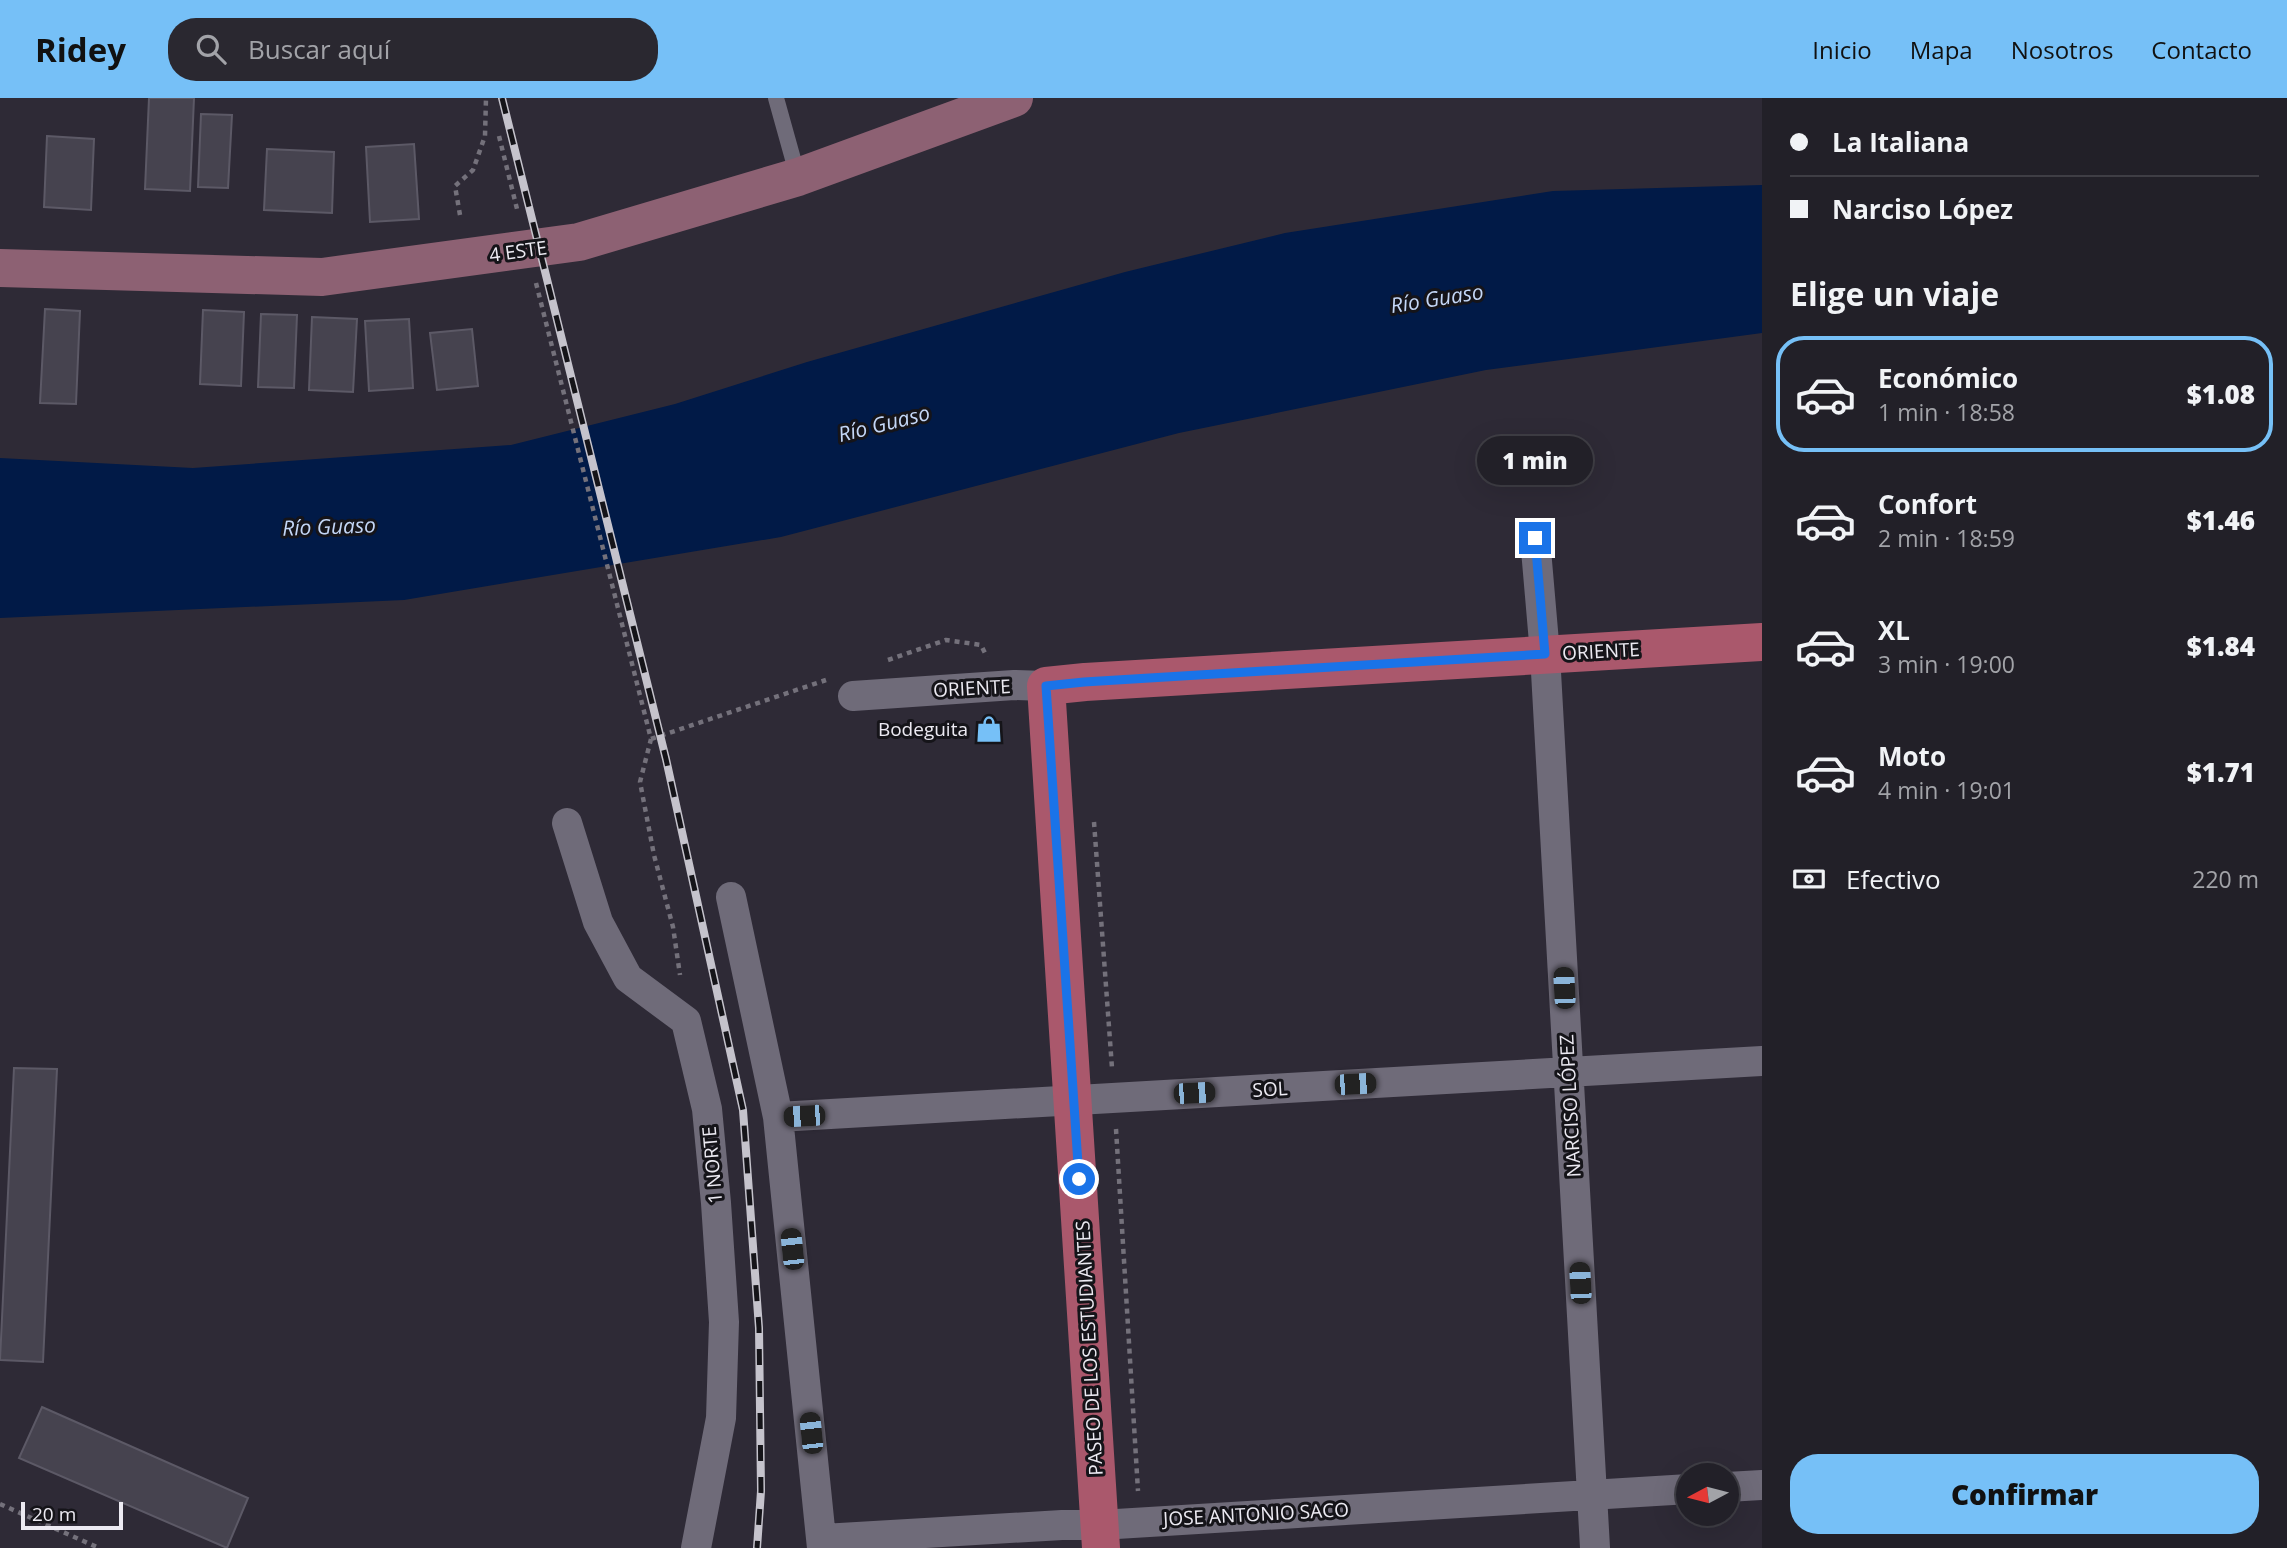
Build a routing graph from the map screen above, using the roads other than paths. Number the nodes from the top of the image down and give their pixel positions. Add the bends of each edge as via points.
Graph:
1 (776, 98) edge
2 (1014, 98) edge
3 (798, 177) junction
4 (0, 268) edge
5 (1535, 538) dead end
6 (1762, 642) edge
7 (1545, 654) junction
8 (1046, 686) junction
9 (853, 695) dead end
10 (567, 823) dead end
11 (731, 897) dead end
12 (1762, 1061) edge
13 (1569, 1072) junction
14 (1074, 1099) junction
15 (778, 1117) junction
16 (1762, 1485) edge
17 (1740, 1486) edge
18 (1676, 1490) edge
19 (1591, 1494) junction
20 (1100, 1536) edge
21 (822, 1543) edge
22 (696, 1548) edge
23 (1595, 1548) edge

1 - 3 lane
2 - 3 main road, 4 ESTE
3 - 4 main road, 4 ESTE via 579,242 322,277
5 - 7 street, NARCISO LÓPEZ
6 - 7 main road, ORIENTE
7 - 8 main road, ORIENTE
7 - 13 street, NARCISO LÓPEZ
8 - 9 street, ORIENTE
8 - 14 main road, PASEO DE LOS ESTUDIANTES
10 - 22 street, 1 NORTE via 598,922 628,978 686,1021 706,1109 724,1322 721,1418
11 - 15 street
12 - 13 street, SOL
13 - 14 street, SOL
13 - 19 street, NARCISO LÓPEZ
14 - 15 street, SOL
14 - 20 main road, PASEO DE LOS ESTUDIANTES
15 - 21 street
16 - 17 street
18 - 19 street, JOSE ANTONIO SACO
19 - 20 street, JOSE ANTONIO SACO
19 - 23 street, NARCISO LÓPEZ
20 - 21 street, JOSE ANTONIO SACO via 1062,1525

